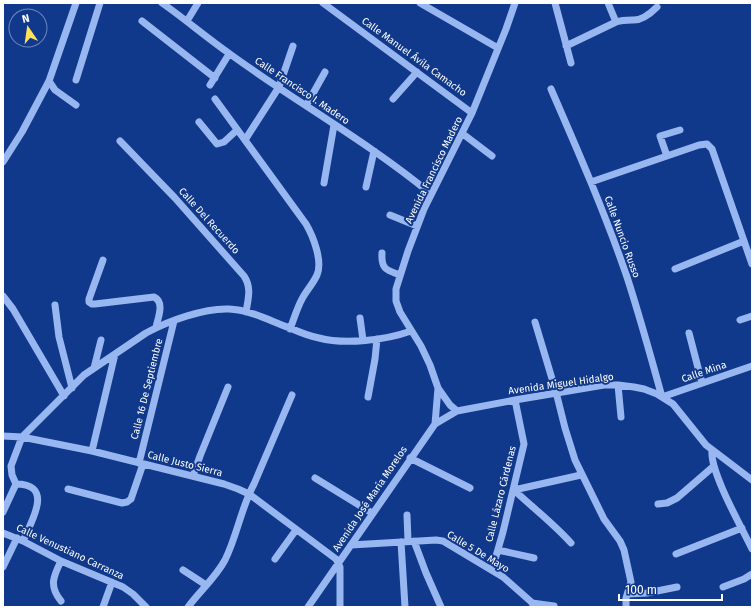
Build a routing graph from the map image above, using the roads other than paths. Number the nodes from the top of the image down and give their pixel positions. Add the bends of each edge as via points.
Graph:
1 (76, 3) edge
2 (100, 3) edge
3 (162, 3) edge
4 (198, 3) edge
5 (323, 3) edge
6 (420, 3) edge
7 (515, 3) edge
8 (555, 3) edge
9 (608, 3) edge
10 (657, 7) dead end
11 (142, 21) dead end
12 (187, 21) junction
13 (616, 22) junction
14 (293, 46) dead end
15 (566, 46) junction
16 (498, 48) junction
17 (229, 54) junction
18 (571, 64) dead end
19 (325, 72) dead end
20 (417, 72) junction
21 (216, 78) junction
22 (76, 80) dead end
23 (49, 81) junction
24 (210, 85) dead end
25 (279, 87) junction
26 (551, 89) dead end
27 (215, 99) dead end
28 (393, 99) dead end
29 (76, 105) dead end
30 (306, 106) junction
31 (472, 113) junction
32 (199, 122) dead end
33 (334, 125) junction
34 (238, 130) junction
35 (680, 130) dead end
36 (463, 134) junction
37 (245, 140) junction
38 (120, 141) dead end
39 (374, 151) junction
40 (492, 156) dead end
41 (667, 156) junction
42 (3, 162) edge
43 (591, 182) junction
44 (324, 183) dead end
45 (366, 186) dead end
46 (431, 194) junction
47 (390, 215) dead end
48 (417, 226) junction
49 (744, 241) junction
50 (382, 253) dead end
51 (103, 260) dead end
52 (752, 264) edge
53 (675, 269) dead end
54 (400, 275) junction
55 (3, 296) edge
56 (55, 305) dead end
57 (246, 312) junction
58 (752, 316) edge
59 (360, 318) dead end
60 (740, 320) dead end
61 (174, 321) junction
62 (535, 322) dead end
63 (156, 328) junction
64 (290, 329) junction
65 (411, 331) junction
66 (689, 333) dead end
67 (377, 339) junction
68 (101, 340) dead end
69 (364, 340) junction
70 (114, 354) junction
71 (752, 366) edge
72 (94, 368) junction
73 (702, 383) junction
74 (618, 385) junction
75 (228, 387) dead end
76 (72, 388) junction
77 (438, 388) junction
78 (556, 392) junction
79 (292, 395) dead end
80 (64, 396) junction
81 (368, 397) dead end
82 (662, 397) junction
83 (515, 400) junction
84 (457, 411) junction
85 (621, 417) dead end
86 (435, 424) junction
87 (3, 436) edge
88 (22, 438) junction
89 (92, 451) junction
90 (712, 451) junction
91 (410, 458) junction
92 (141, 463) junction
93 (714, 466) junction
94 (581, 475) junction
95 (193, 476) junction
96 (315, 478) dead end
97 (752, 480) edge
98 (16, 484) junction
99 (470, 488) dead end
100 (68, 489) dead end
101 (514, 490) junction
102 (249, 494) junction
103 (658, 504) dead end
104 (3, 512) edge
105 (372, 513) junction
106 (407, 515) dead end
107 (742, 528) junction
108 (296, 530) junction
109 (3, 532) edge
110 (20, 539) junction
111 (408, 542) junction
112 (571, 543) dead end
113 (351, 545) junction
114 (752, 548) edge
115 (498, 550) junction
116 (676, 554) dead end
117 (534, 558) dead end
118 (276, 559) dead end
119 (61, 561) junction
120 (339, 563) junction
121 (3, 567) edge
122 (183, 570) dead end
123 (492, 570) junction
124 (752, 574) edge
125 (112, 582) junction
126 (206, 585) junction
127 (677, 587) dead end
128 (723, 587) dead end
129 (628, 594) junction
130 (61, 601) dead end
131 (535, 605) edge
132 (190, 606) edge
133 (554, 606) edge
134 (102, 607) edge
135 (146, 607) edge
136 (308, 607) edge
137 (340, 607) edge
138 (405, 607) edge
139 (441, 607) edge
140 (626, 607) edge

1 - 23 street
2 - 22 street
3 - 12 street, Calle Francisco I. Madero
4 - 12 street
5 - 20 street, Calle Manuel Ávila Camacho
6 - 16 street
7 - 16 street, Avenida Francisco Madero
8 - 15 street
9 - 13 street
10 - 13 street via 641,19
11 - 21 street
12 - 17 street, Calle Francisco I. Madero
13 - 15 street
14 - 25 street
15 - 18 street
16 - 31 street, Avenida Francisco Madero
17 - 21 street
17 - 25 street, Calle Francisco I. Madero
19 - 30 street
20 - 28 street
20 - 31 street, Calle Manuel Ávila Camacho
21 - 24 street
23 - 29 street via 55,90
23 - 42 street
25 - 30 street, Calle Francisco I. Madero
25 - 37 street
26 - 43 street, Calle Nuncio Russo
27 - 34 street
30 - 33 street, Calle Francisco I. Madero
31 - 36 street, Avenida Francisco Madero
32 - 34 street via 217,144 224,142
33 - 39 street, Calle Francisco I. Madero
33 - 44 street
34 - 37 street
35 - 41 street via 660,136
36 - 40 street
36 - 46 street, Avenida Francisco Madero
37 - 64 street via 306,224 316,250 317,274 302,299
38 - 57 street, Calle Del Recuerdo via 244,276 249,284 250,294
39 - 45 street
39 - 46 street, Calle Francisco I. Madero
41 - 43 street
41 - 49 street via 698,145 707,144 712,149
43 - 82 street, Calle Nuncio Russo via 633,297
46 - 48 street, Avenida Francisco Madero
47 - 48 street
48 - 54 street, Avenida Francisco Madero
49 - 52 street
49 - 53 street
50 - 54 street via 382,261 387,271
51 - 63 street via 90,302 95,304 154,297 160,305
54 - 65 street, Avenida Francisco Madero via 396,301
55 - 80 street
56 - 76 street
57 - 61 street via 220,309
57 - 64 street
58 - 60 street
59 - 69 street
61 - 63 street
61 - 92 street, Calle 16 De Septiembre
62 - 78 street
63 - 70 street
64 - 69 street via 319,339
65 - 67 street
65 - 77 street, Avenida Francisco Madero via 430,365
66 - 73 street
67 - 69 street
67 - 81 street
68 - 72 street
70 - 72 street
70 - 89 street
71 - 73 street, Calle Mina
72 - 76 street
73 - 82 street, Calle Mina
74 - 78 street, Avenida Miguel Hidalgo
74 - 82 street, Avenida Miguel Hidalgo via 644,389
74 - 85 street
75 - 95 street
76 - 80 street
77 - 84 street, Avenida Francisco Madero
77 - 86 street, Avenida Francisco Madero
78 - 83 street, Avenida Miguel Hidalgo
78 - 94 street
79 - 102 street
80 - 88 street
82 - 90 street, Avenida Miguel Hidalgo via 676,408
83 - 84 street, Avenida Miguel Hidalgo
83 - 101 street, Calle Lázaro Cárdenas via 524,444
84 - 86 street, Avenida José María Morelos
86 - 91 street, Avenida José María Morelos
87 - 88 street, Calle Justo Sierra
88 - 89 street, Calle Justo Sierra
88 - 98 street via 11,466
89 - 92 street, Calle Justo Sierra
90 - 93 street
90 - 97 street, Avenida Miguel Hidalgo
91 - 99 street
91 - 105 street, Avenida José María Morelos
92 - 95 street, Calle Justo Sierra
92 - 100 street, Calle 16 De Septiembre via 131,499 127,502 122,503
93 - 103 street via 677,498
93 - 107 street
94 - 101 street
94 - 129 street via 624,550 631,582
95 - 102 street, Calle Justo Sierra
96 - 105 street
98 - 104 street
98 - 110 street via 24,484 35,489 38,499 34,515
101 - 112 street
101 - 115 street, Calle Lázaro Cárdenas
102 - 108 street, Calle Justo Sierra
102 - 126 street via 224,562
105 - 113 street, Avenida José María Morelos
106 - 111 street
107 - 114 street
107 - 116 street
108 - 118 street
108 - 120 street, Calle Justo Sierra
109 - 110 street, Calle Venustiano Carranza
110 - 119 street, Calle Venustiano Carranza
110 - 121 street
111 - 113 street, Calle 5 De Mayo
111 - 123 street, Calle 5 De Mayo via 443,541
111 - 138 street
111 - 139 street via 426,573
113 - 120 street, Avenida José María Morelos
115 - 117 street
115 - 123 street, Calle Lázaro Cárdenas
119 - 125 street, Calle Venustiano Carranza
119 - 130 street via 53,584
120 - 136 street, Avenida José María Morelos
120 - 137 street
122 - 126 street
123 - 131 street, Calle 5 De Mayo
124 - 128 street
125 - 134 street
125 - 135 street, Calle Venustiano Carranza via 133,594
126 - 132 street
127 - 129 street
129 - 140 street
131 - 133 street

